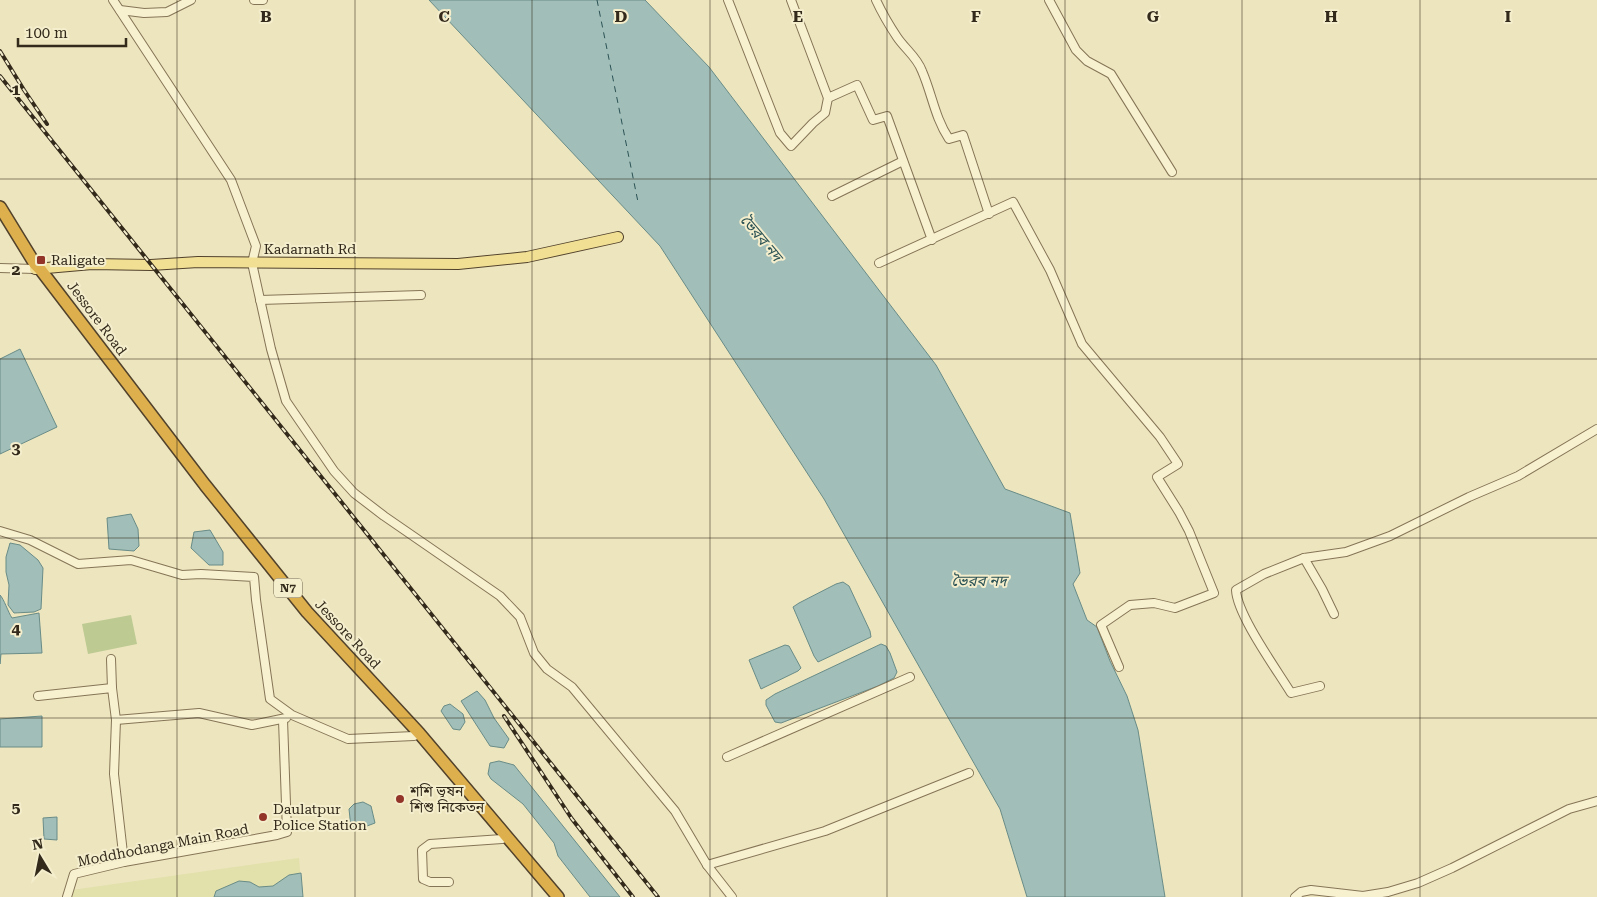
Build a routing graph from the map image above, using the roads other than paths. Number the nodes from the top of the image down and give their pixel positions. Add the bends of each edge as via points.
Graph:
1 (113, 0) edge
2 (191, 0) edge
3 (254, 0) edge
4 (263, 0) edge
5 (728, 0) edge
6 (792, 0) edge
7 (876, 0) edge
8 (1049, 0) edge
9 (120, 10) junction
10 (828, 98) junction
11 (904, 162) junction
12 (1172, 172) dead end
13 (832, 196) dead end
14 (0, 207) edge
15 (989, 214) junction
16 (618, 237) dead end
17 (932, 240) junction
18 (252, 262) junction
19 (879, 263) dead end
20 (37, 267) junction
21 (0, 268) edge
22 (421, 295) dead end
23 (260, 300) junction
24 (1597, 429) edge
25 (0, 531) edge
26 (1304, 558) junction
27 (1334, 614) dead end
28 (111, 659) dead end
29 (1119, 667) dead end
30 (910, 677) dead end
31 (1320, 686) dead end
32 (112, 688) junction
33 (38, 696) dead end
34 (292, 715) junction
35 (116, 720) junction
36 (283, 720) junction
37 (414, 736) junction
38 (727, 758) dead end
39 (969, 773) dead end
40 (1597, 801) edge
41 (502, 839) junction
42 (124, 862) junction
43 (707, 865) junction
44 (449, 882) dead end
45 (67, 897) edge
46 (549, 897) edge
47 (558, 897) edge
48 (732, 897) edge
49 (1295, 897) edge

1 - 9 street
2 - 9 street via 167,12
3 - 4 street
5 - 10 street via 780,133 791,146 825,113
6 - 10 street
7 - 15 street via 922,70 943,130 949,139 963,136
8 - 12 street via 1076,50 1087,61 1111,74
9 - 18 street via 231,180 256,246
10 - 11 street via 857,86 873,120 887,116
11 - 13 street
11 - 17 street
14 - 20 highway, Jessore Road / N7
15 - 17 street
15 - 29 street via 1013,202 1050,270 1082,344 1160,437 1178,464 1157,477 1189,531 1214,593 1176,608 1154,603 1130,605 1101,625
16 - 18 main road, Kadarnath Rd via 527,257 458,264
17 - 19 street
18 - 20 main road, Kadarnath Rd
18 - 23 street
20 - 21 street, Kadarnath Rd
20 - 37 highway, Jessore Road / N7 via 54,298 225,521 300,613
20 - 47 highway, Jessore Road / N7 via 307,612 419,732
22 - 23 street
23 - 43 street via 286,401 334,471 354,493 507,603 520,617 534,653 547,669 572,687 675,811
24 - 26 street via 1518,476 1390,536 1346,552
25 - 34 street via 30,540 78,564 131,560 182,575 254,577 270,699
26 - 27 street
26 - 31 street via 1264,574 1236,592 1256,638 1291,693
28 - 32 street
30 - 38 street
32 - 33 street
32 - 35 street
34 - 36 street
34 - 37 street via 348,739
35 - 36 street via 200,713 252,725
35 - 42 street via 114,774
36 - 42 street, Moddhodanga Main Road via 287,832
37 - 41 highway, Jessore Road / N7
39 - 43 street via 825,831
40 - 49 street via 1569,809 1418,883 1363,896 1311,890
41 - 44 street via 430,844 422,850 423,879
41 - 46 highway, Jessore Road / N7
42 - 45 street, Moddhodanga Main Road via 74,874
43 - 48 street

